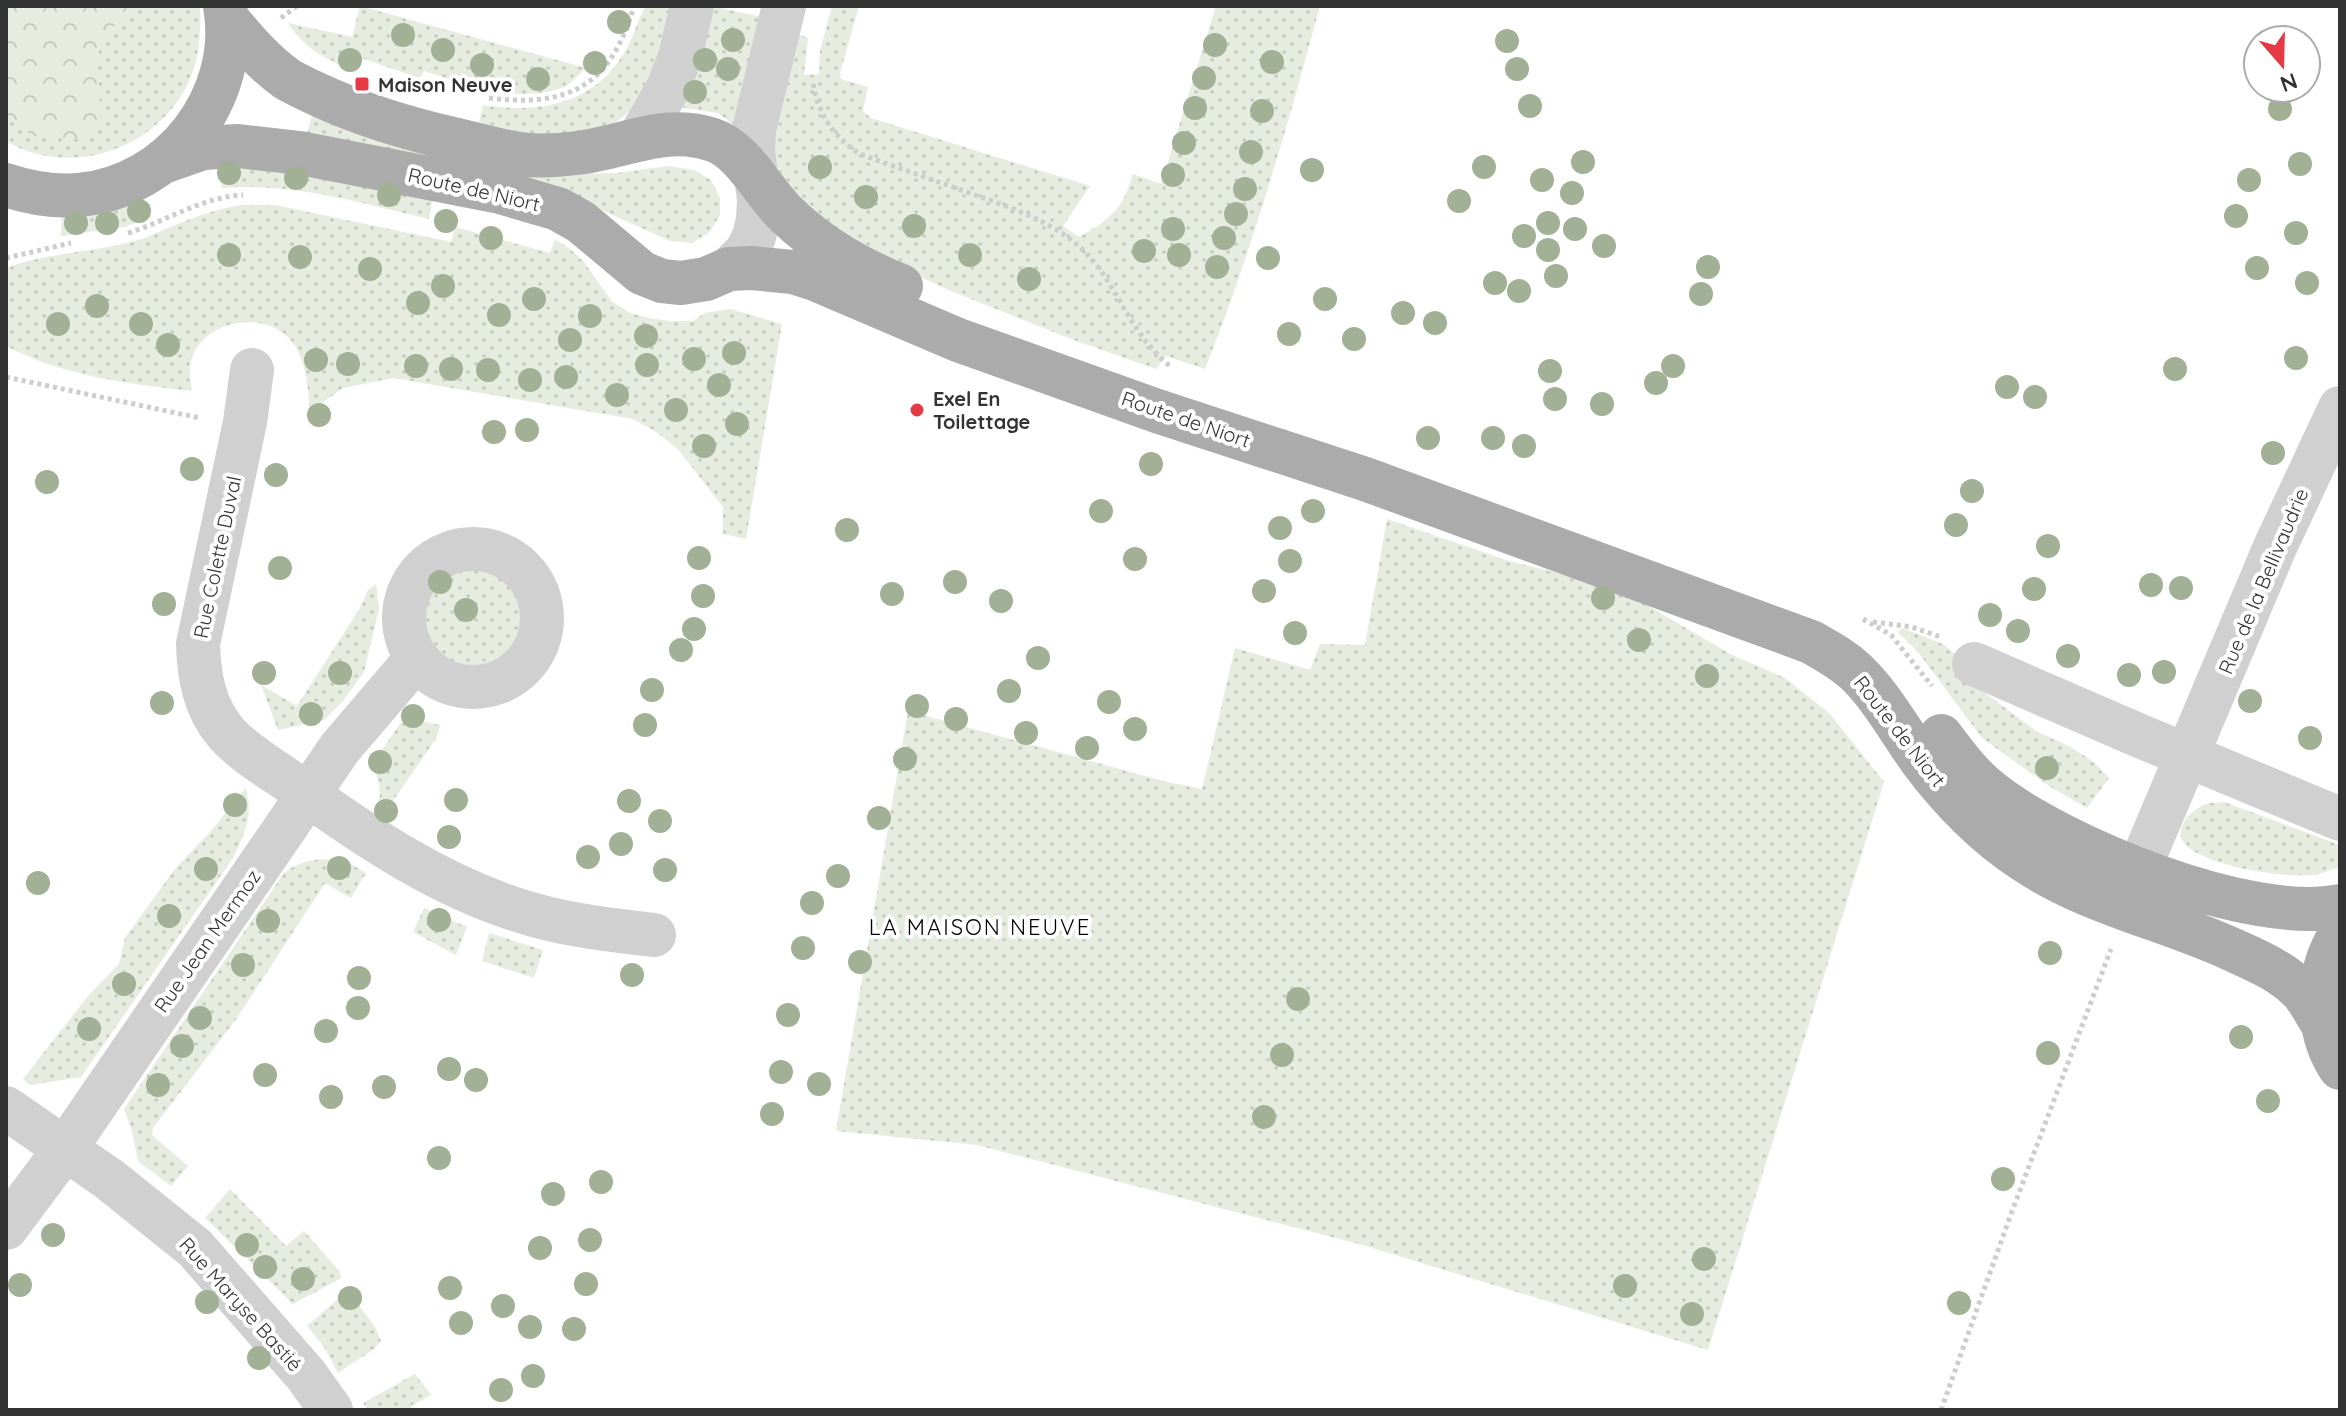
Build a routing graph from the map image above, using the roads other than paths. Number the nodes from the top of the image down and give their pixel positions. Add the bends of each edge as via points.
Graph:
1 (692, 6) edge
2 (784, 6) edge
3 (226, 12) edge
4 (640, 137) junction
5 (163, 162) junction
6 (756, 180) junction
7 (6, 185) edge
8 (729, 269) junction
9 (252, 370) dead end
10 (2340, 408) edge
11 (416, 659) dead end
12 (1974, 664) road end
13 (2189, 756) junction
14 (307, 795) junction
15 (2340, 819) edge
16 (2139, 869) junction
17 (2340, 906) edge
18 (654, 935) dead end
19 (2340, 935) edge
20 (2323, 1024) junction
21 (2340, 1068) edge
22 (6, 1108) edge
23 (65, 1149) junction
24 (6, 1228) edge
25 (331, 1410) edge

1 - 4 street via 668,88
2 - 6 street via 754,130
3 - 4 main road, Route de Niort via 254,51 290,81 397,126 530,155 578,153
3 - 5 main road via 227,46 213,99
4 - 6 main road, Route de Niort via 673,134 716,140 742,160
5 - 7 main road via 138,178 81,195
5 - 8 main road, Route de Niort via 203,148 300,153 500,192 558,209 642,273 662,281 706,279
6 - 8 street via 754,237
6 - 16 main road, Route de Niort via 831,251 1021,336 1837,626 1875,651 1897,674 1968,772 1991,792 2046,827
8 - 20 main road, Route de Niort via 768,269 815,279 958,340 1365,479 1811,642 1856,673 1972,820 2026,862 2088,895 2217,942 2277,971 2301,991
9 - 14 street, Rue Colette Duval via 198,644 199,673 209,706 227,734
10 - 13 street, Rue de la Bellivaudrie via 2275,547
11 - 14 street, Rue Jean Mermoz
12 - 13 street
13 - 15 street
13 - 16 street, Rue de la Bellivaudrie
14 - 18 street, Rue Colette Duval via 433,876 479,896 533,915
14 - 23 street, Rue Jean Mermoz
16 - 17 main road, Route de Niort via 2230,899 2300,909
19 - 20 main road via 2325,969
20 - 21 main road
22 - 23 street, Rue Maryse Bastié
23 - 24 street, Rue Jean Mermoz
23 - 25 street, Rue Maryse Bastié via 195,1248

